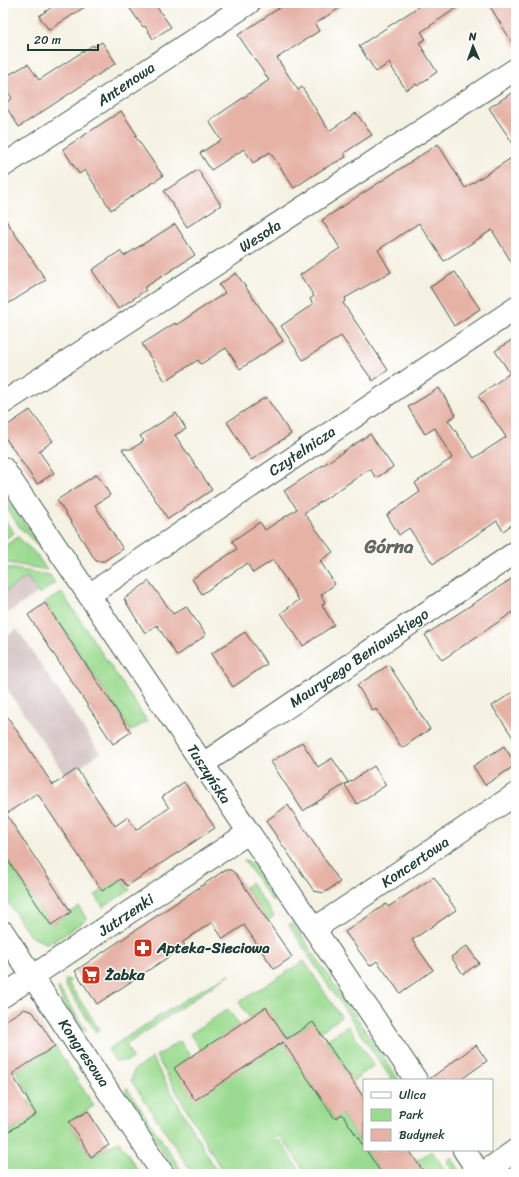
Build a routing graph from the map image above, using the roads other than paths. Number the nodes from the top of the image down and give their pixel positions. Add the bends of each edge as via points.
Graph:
1 (249, 3) edge
2 (516, 69) edge
3 (3, 166) edge
4 (516, 308) edge
5 (3, 403) edge
6 (3, 468) edge
7 (516, 552) edge
8 (89, 595) junction
9 (203, 764) junction
10 (516, 794) edge
11 (248, 833) junction
12 (314, 928) junction
13 (3, 932) edge
14 (33, 977) junction
15 (3, 996) edge
16 (415, 1079) edge
17 (516, 1150) edge
18 (465, 1151) edge
19 (163, 1174) edge
20 (481, 1174) edge

1 - 3 street, Antenowa
2 - 5 street, Wesoła
4 - 8 street, Czytelnicza
6 - 8 street, Tuszyńska
7 - 9 street, Maurycego Beniowskiego
8 - 9 street, Tuszyńska
9 - 11 street, Tuszyńska
10 - 12 street, Koncertowa
11 - 12 street, Tuszyńska
11 - 14 street, Jutrzenki
12 - 16 street, Tuszyńska
13 - 14 street, Kongresowa
14 - 15 street, Jutrzenki
14 - 19 street, Kongresowa
17 - 20 street
18 - 20 street

